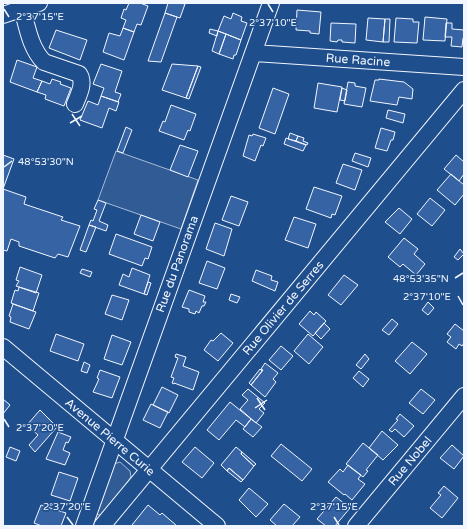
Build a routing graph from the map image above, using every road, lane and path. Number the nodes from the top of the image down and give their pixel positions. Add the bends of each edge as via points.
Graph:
1 (39, 3) edge
2 (271, 3) edge
3 (22, 8) junction
4 (3, 15) edge
5 (253, 53) junction
6 (464, 67) edge
7 (464, 90) edge
8 (75, 104) dead end
9 (3, 347) edge
10 (464, 396) edge
11 (114, 440) junction
12 (149, 470) junction
13 (84, 526) edge
14 (102, 526) edge
15 (217, 526) edge
16 (356, 526) edge

1 - 3 street
2 - 5 street, Rue du Panorama
3 - 4 street
3 - 8 street via 32,43 40,58 44,62 79,74 82,78
5 - 6 street, Rue Racine
5 - 11 street, Rue du Panorama
7 - 12 street, Rue Olivier de Serres
9 - 11 street, Avenue Pierre Curie
10 - 16 street, Rue Nobel
11 - 12 street, Avenue Pierre Curie
11 - 13 street, Rue du Panorama
12 - 14 street, Rue Olivier de Serres
12 - 15 street, Avenue Pierre Curie

